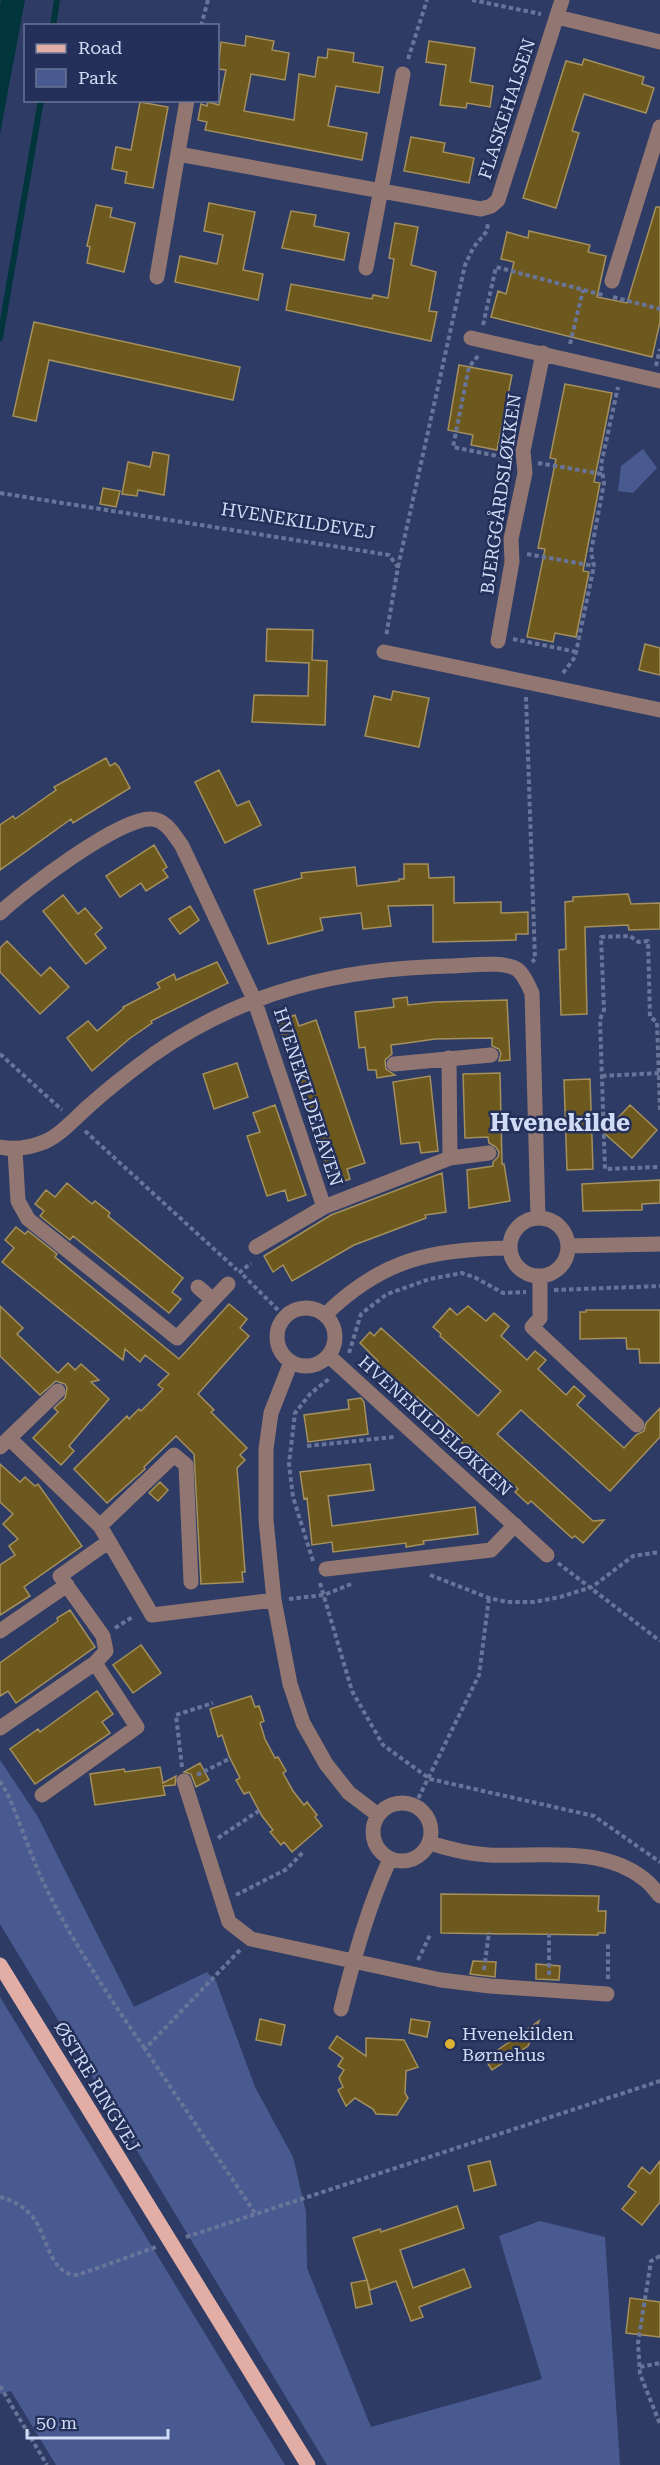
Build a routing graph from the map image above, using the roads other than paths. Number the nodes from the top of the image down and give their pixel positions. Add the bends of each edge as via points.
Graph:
1 (562, 0) edge
2 (557, 17) junction
3 (660, 42) edge
4 (403, 74) road end
5 (187, 102) edge
6 (660, 127) edge
7 (178, 154) junction
8 (381, 191) junction
9 (366, 268) dead end
10 (157, 277) dead end
11 (612, 281) dead end
12 (480, 340) road end
13 (543, 353) junction
14 (660, 381) edge
15 (498, 638) road end
16 (384, 652) road end
17 (660, 710) edge
18 (0, 913) edge
19 (254, 999) junction
20 (491, 1055) dead end
21 (449, 1058) junction
22 (394, 1064) dead end
23 (8, 1149) edge
24 (489, 1153) dead end
25 (450, 1158) junction
26 (324, 1207) junction
27 (538, 1217) junction
28 (660, 1244) edge
29 (568, 1246) junction
30 (256, 1247) road end
31 (509, 1248) junction
32 (228, 1284) road end
33 (540, 1284) junction
34 (198, 1287) dead end
35 (213, 1300) junction
36 (326, 1316) junction
37 (329, 1356) junction
38 (291, 1362) junction
39 (58, 1391) dead end
40 (637, 1425) dead end
41 (4, 1443) edge
42 (515, 1525) junction
43 (100, 1526) junction
44 (108, 1542) junction
45 (547, 1555) road end
46 (319, 1570) road end
47 (191, 1582) dead end
48 (67, 1585) junction
49 (274, 1600) junction
50 (0, 1631) edge
51 (95, 1663) junction
52 (0, 1728) edge
53 (184, 1781) road end
54 (42, 1795) dead end
55 (378, 1815) junction
56 (430, 1843) junction
57 (390, 1859) junction
58 (660, 1896) edge
59 (353, 1961) junction
60 (0, 1965) edge
61 (607, 1994) road end
62 (341, 2009) dead end
63 (308, 2465) edge

1 - 2 street, FLASKEHALSEN
2 - 3 street
2 - 8 street, FLASKEHALSEN via 498,200 481,209
4 - 8 street
5 - 7 street
6 - 11 street
7 - 8 street, FLASKEHALSEN
7 - 10 street
8 - 9 street
12 - 13 street
13 - 14 street
13 - 15 street, BJERGGÅRDSLØKKEN via 523,451 525,473 511,539 512,562
16 - 17 street
18 - 19 street, HVENEKILDEHAVEN via 72,857 128,825 151,819 167,826 182,846
19 - 23 street, HVENEKILDEHAVEN via 154,1054 46,1142
19 - 26 street, HVENEKILDEHAVEN
19 - 27 street, HVENEKILDEHAVEN via 310,982 372,970 499,965 517,969 532,993
20 - 21 street
21 - 22 street
21 - 25 street
23 - 35 street, HVENEKILDEHAVEN via 18,1202 28,1219 177,1338
24 - 25 street, HVENEKILDEHAVEN
25 - 26 street, HVENEKILDEHAVEN
26 - 30 street, HVENEKILDEHAVEN
27 - 29 street via 556,1222 567,1237
27 - 31 street via 520,1224 510,1238
28 - 29 street
29 - 33 street via 557,1270
31 - 33 street via 515,1265
31 - 36 street via 439,1252 405,1261 373,1277
32 - 35 street, HVENEKILDEHAVEN
33 - 40 street via 540,1318 532,1327
34 - 35 street
36 - 37 street via 335,1339
36 - 38 street via 309,1308 285,1317 277,1341
37 - 38 street via 315,1365
37 - 42 street, HVENEKILDELØKKEN
38 - 49 street via 271,1413 266,1449 266,1520
39 - 41 street
41 - 43 street
42 - 45 street, HVENEKILDELØKKEN
42 - 46 street via 491,1550
43 - 44 street
43 - 47 street via 174,1455 186,1465
44 - 48 street via 60,1576
44 - 49 street via 152,1615
48 - 50 street
48 - 51 street via 103,1636 106,1651
49 - 55 street via 290,1684 303,1723 326,1764 349,1793
51 - 52 street
51 - 54 street via 137,1727
53 - 59 street via 229,1922 251,1939
55 - 56 street via 395,1803 416,1805 430,1821
55 - 57 street via 373,1840
56 - 57 street via 413,1859
56 - 58 street via 486,1855 582,1856 618,1864 644,1879
57 - 59 street
59 - 61 street via 482,1985
59 - 62 street
60 - 63 main road, ØSTRE RINGVEJ

